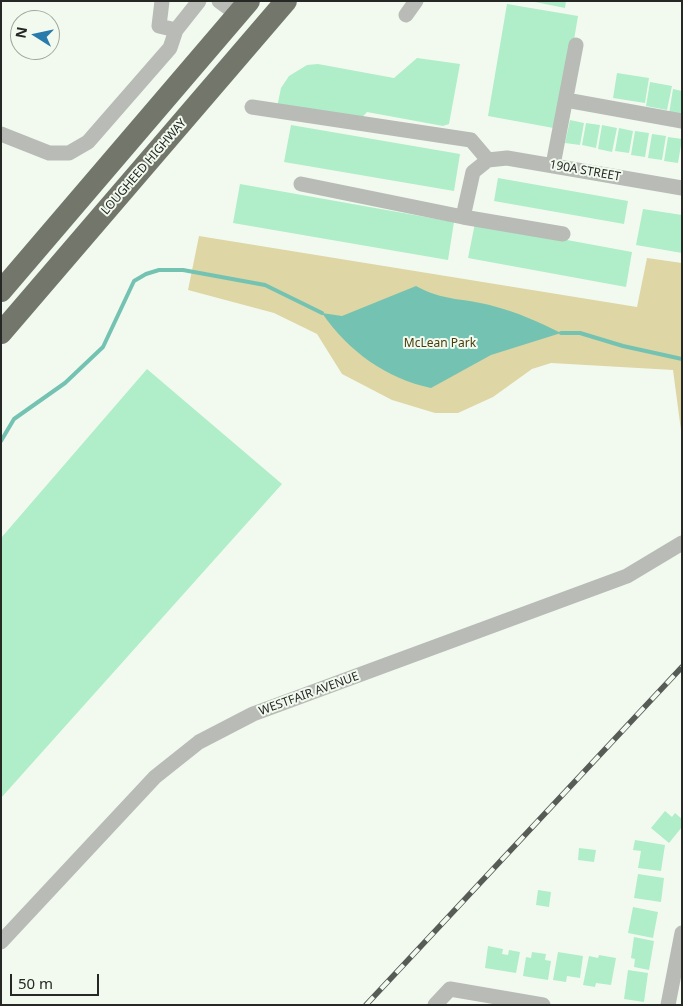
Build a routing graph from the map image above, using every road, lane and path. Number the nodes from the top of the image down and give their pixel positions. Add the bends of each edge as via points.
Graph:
1 (162, 1) edge
2 (199, 1) edge
3 (220, 1) edge
4 (286, 1) edge
5 (416, 1) edge
6 (244, 8) edge
7 (406, 15) dead end
8 (176, 30) junction
9 (576, 45) dead end
10 (566, 100) junction
11 (252, 107) dead end
12 (682, 121) edge
13 (1, 134) edge
14 (488, 160) junction
15 (553, 165) junction
16 (301, 184) dead end
17 (682, 188) edge
18 (463, 217) junction
19 (563, 234) dead end
20 (1, 291) edge
21 (1, 333) edge
22 (682, 543) edge
23 (682, 933) edge
24 (1, 942) edge
25 (435, 1005) edge
26 (543, 1005) edge
27 (668, 1005) edge

1 - 8 street via 159,26
2 - 8 street
3 - 6 street
4 - 21 highway, LOUGHEED HIGHWAY
5 - 7 street
6 - 20 highway
8 - 13 street via 170,48 88,142 69,153 49,153
9 - 10 street
10 - 12 street
10 - 15 street
11 - 14 street via 471,140
14 - 15 street, 190A STREET via 507,158
14 - 18 street via 473,172
15 - 17 street, 190A STREET
16 - 18 street
18 - 19 street
22 - 24 street, WESTFAIR AVENUE via 627,576 254,714 199,742 155,777
23 - 27 street
25 - 26 street via 450,988

